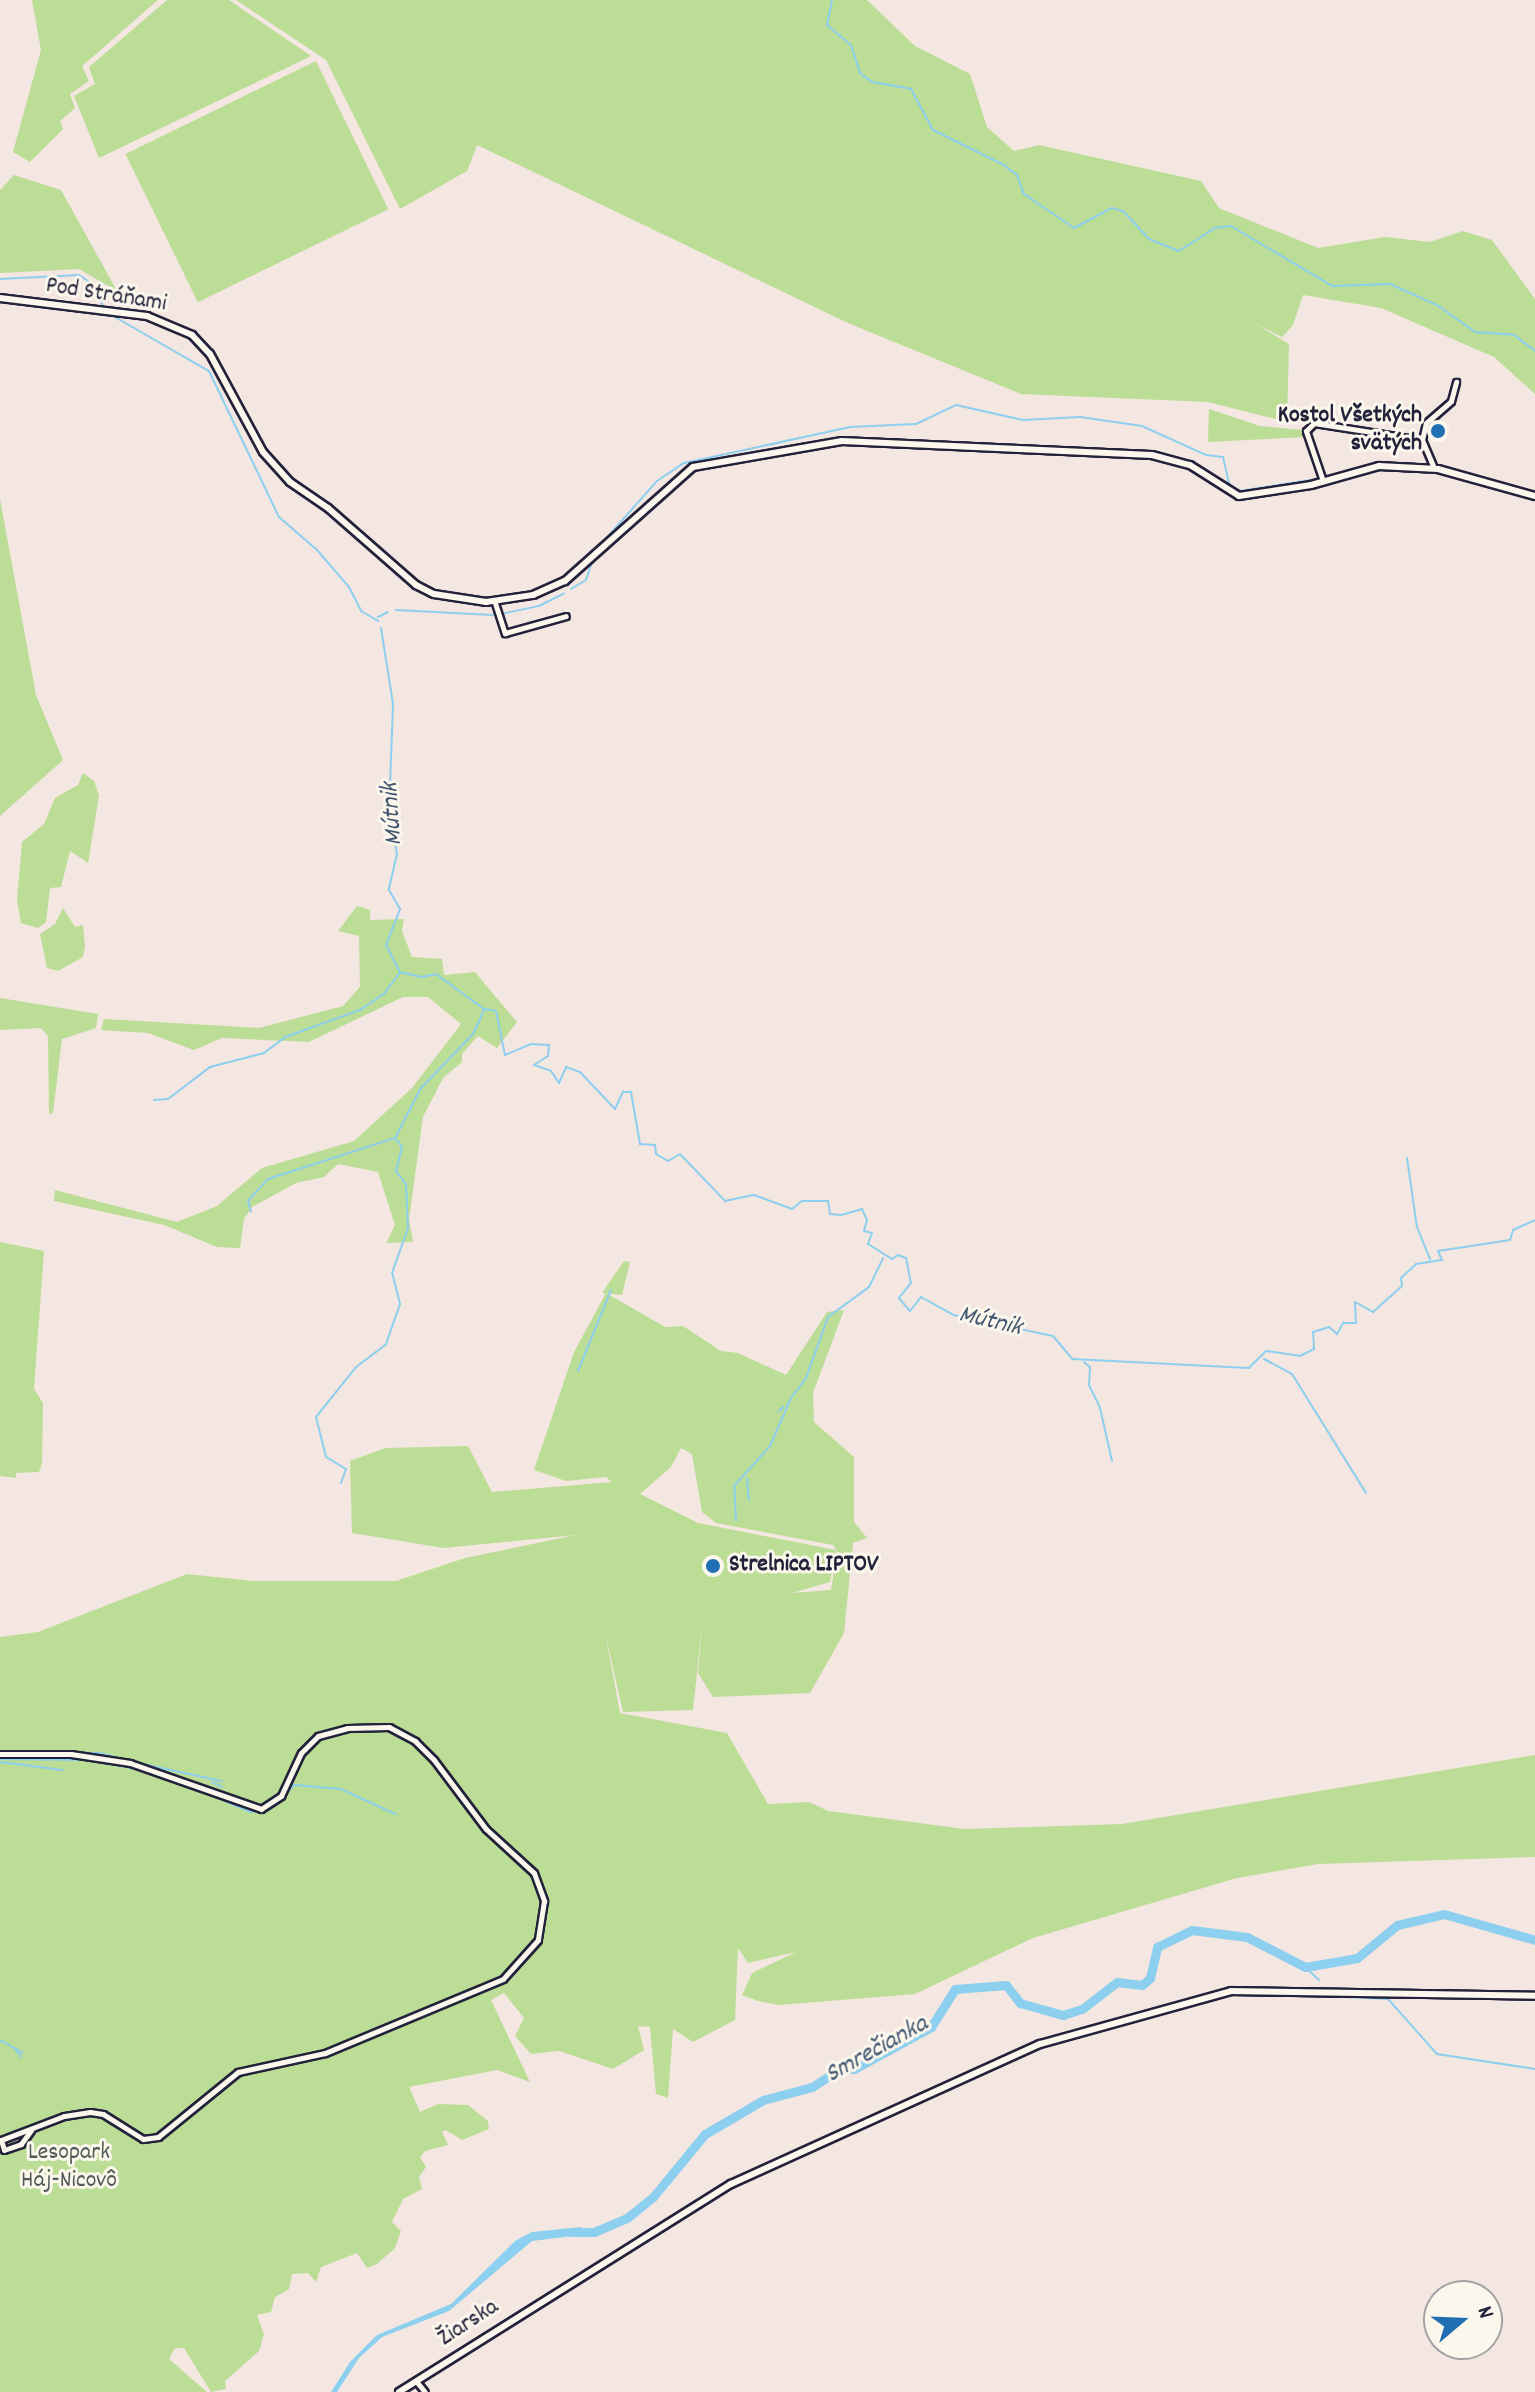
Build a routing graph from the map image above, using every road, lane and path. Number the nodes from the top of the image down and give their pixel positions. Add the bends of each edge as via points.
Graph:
1 (0, 298) edge
2 (1456, 382) dead end
3 (1422, 440) junction
4 (1434, 468) junction
5 (1323, 481) junction
6 (1535, 496) edge
7 (495, 603) junction
8 (566, 616) dead end
9 (0, 1754) edge
10 (1535, 1996) edge
11 (31, 2130) junction
12 (416, 2381) junction
13 (399, 2392) edge
14 (425, 2392) edge

1 - 7 street, Pod Stráňami via 162,320 201,343 255,440 290,482 425,591
2 - 3 street via 1456,394 1426,423
3 - 4 street
3 - 5 street via 1314,423 1306,431
4 - 5 street via 1370,466
4 - 6 street
5 - 7 street via 1239,496 1190,465 1156,455 968,443 846,441 723,459 693,467 670,483 610,546 564,582
7 - 8 street via 505,633
9 - 11 street via 71,1754 130,1763 261,1809 281,1796 301,1753 318,1736 347,1728 389,1727 424,1750 486,1829 528,1866 544,1901 538,1940 503,1979 325,2053 238,2072 158,2137 143,2139 103,2114 90,2112
10 - 12 street, Žiarska via 1231,1991 1040,2044 746,2176
11 - 11 street via 1,2140 4,2150 21,2144
12 - 13 street, Žiarska
12 - 14 street

